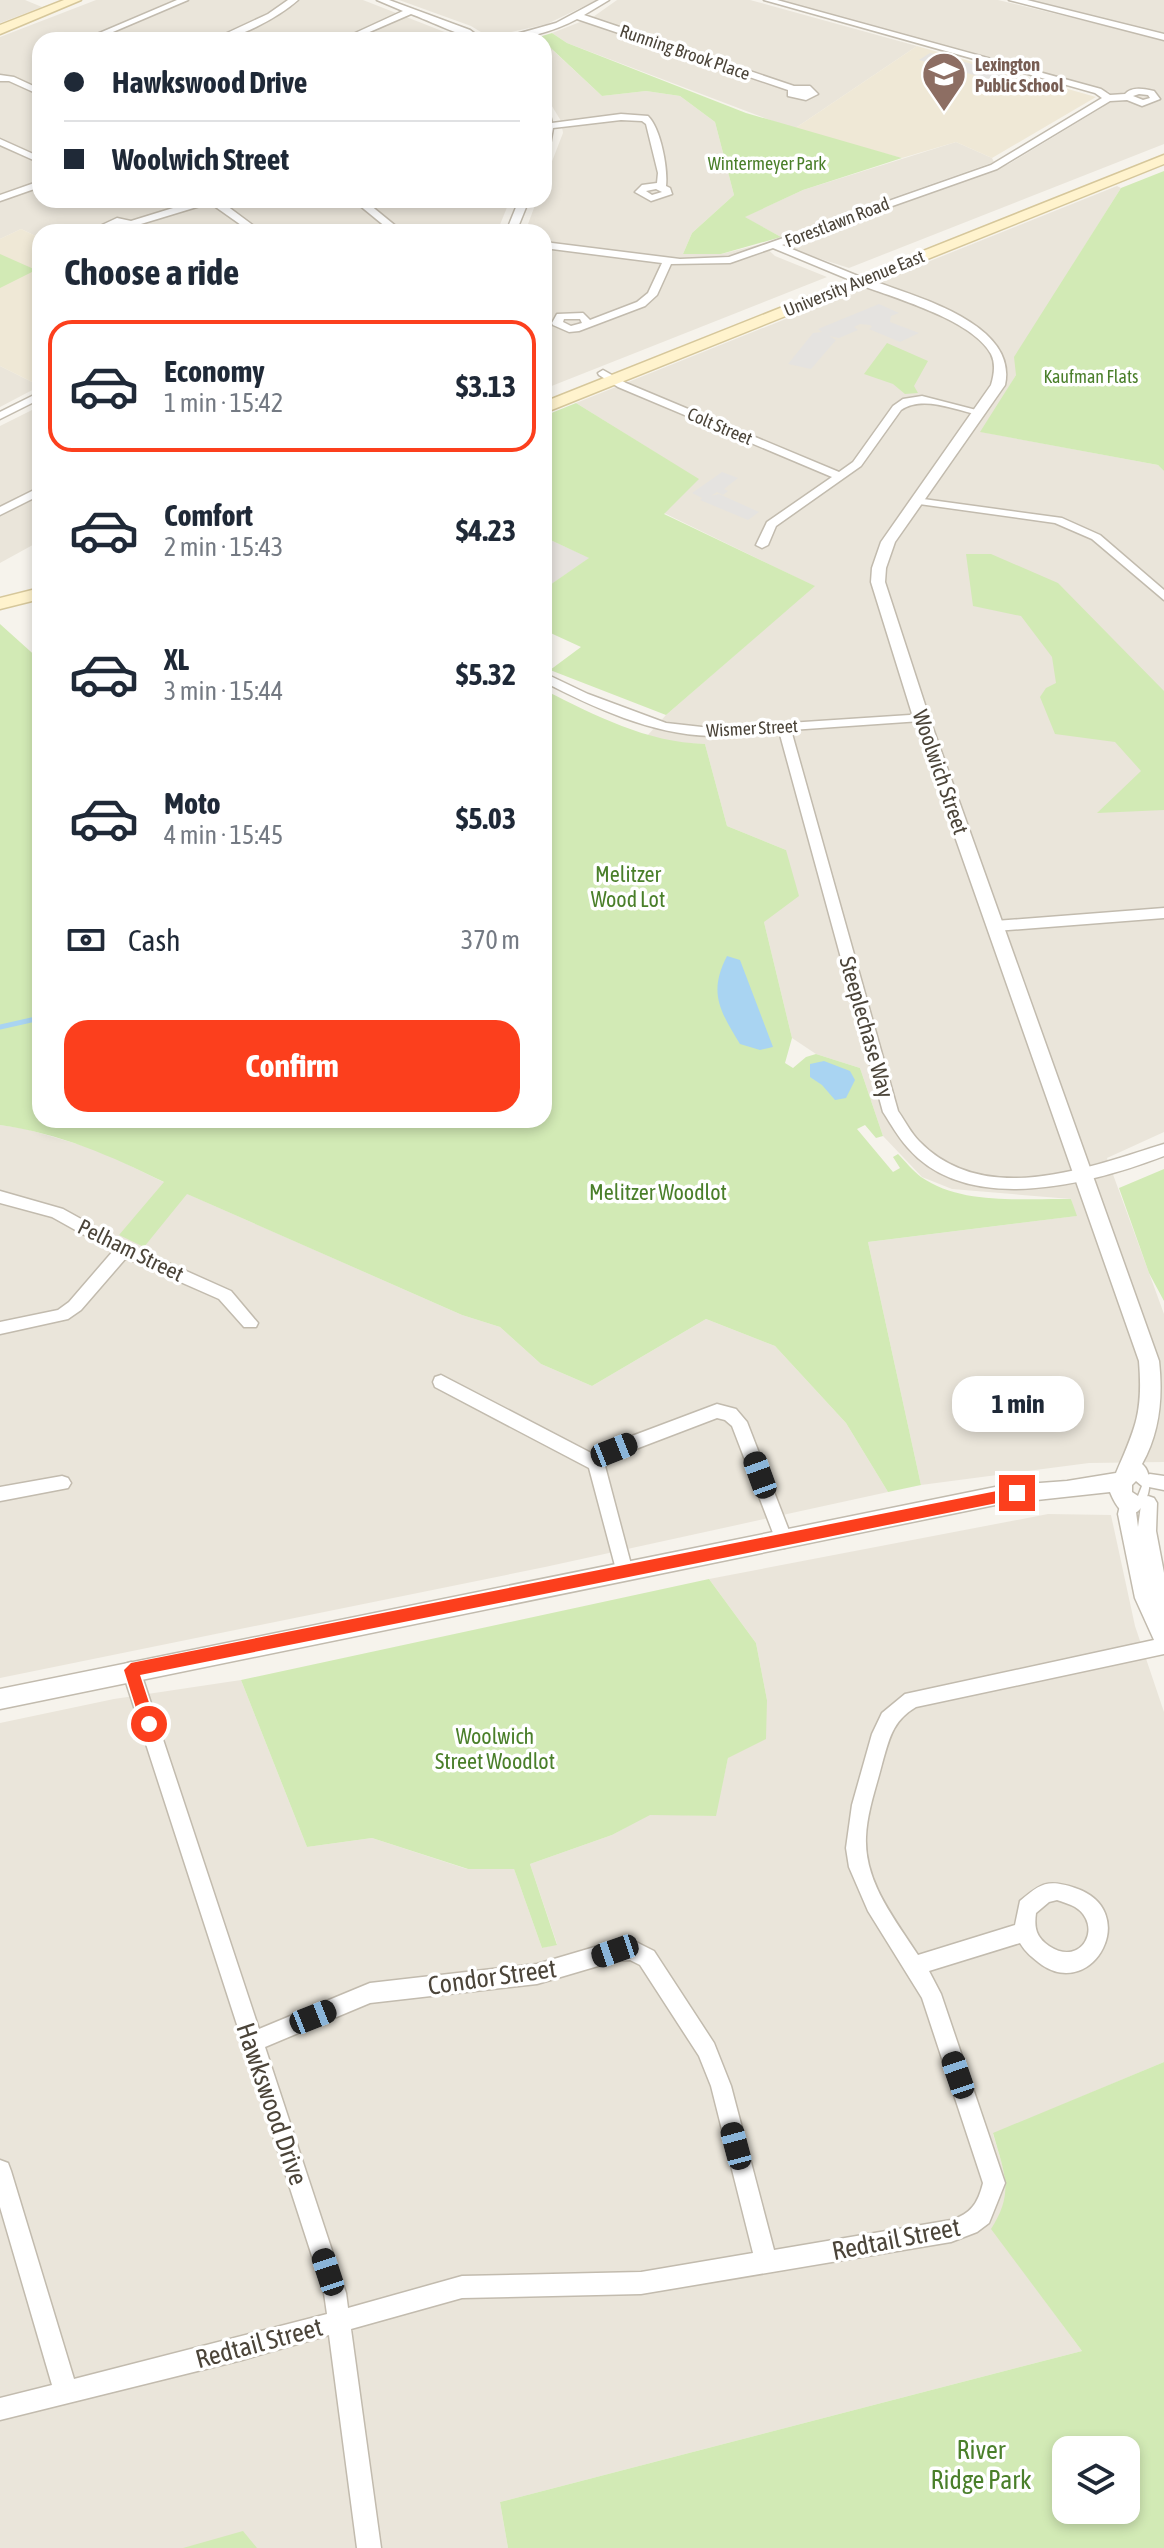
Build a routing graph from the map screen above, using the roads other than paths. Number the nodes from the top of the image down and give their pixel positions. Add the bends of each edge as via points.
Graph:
1 (75, 0) edge
2 (184, 0) edge
3 (294, 0) edge
4 (381, 0) edge
5 (605, 0) edge
6 (768, 0) edge
7 (1014, 0) edge
8 (410, 11) junction
9 (578, 16) junction
10 (0, 30) edge
11 (106, 32) edge
12 (234, 32) edge
13 (362, 32) edge
14 (467, 32) edge
15 (531, 32) edge
16 (1164, 37) edge
17 (0, 78) edge
18 (32, 88) edge
19 (793, 89) dead end
20 (1128, 97) dead end
21 (1108, 98) junction
22 (552, 126) edge
23 (0, 142) edge
24 (1164, 152) edge
25 (32, 156) edge
26 (1164, 159) edge
27 (32, 187) edge
28 (661, 187) dead end
29 (0, 198) edge
30 (188, 208) edge
31 (222, 208) edge
32 (369, 208) edge
33 (375, 208) edge
34 (372, 210) junction
35 (142, 224) edge
36 (246, 224) edge
37 (389, 224) edge
38 (552, 246) edge
39 (776, 246) junction
40 (668, 260) junction
41 (854, 278) junction
42 (587, 323) dead end
43 (607, 376) junction
44 (552, 394) edge
45 (32, 399) edge
46 (552, 404) edge
47 (979, 412) junction
48 (0, 416) edge
49 (840, 476) junction
50 (32, 494) edge
51 (916, 501) junction
52 (0, 512) edge
53 (762, 545) dead end
54 (32, 595) edge
55 (1164, 596) edge
56 (0, 604) edge
57 (32, 604) edge
58 (0, 612) edge
59 (552, 681) edge
60 (921, 717) junction
61 (784, 727) junction
62 (1164, 913) edge
63 (995, 926) junction
64 (1164, 1150) edge
65 (1084, 1177) junction
66 (0, 1197) edge
67 (124, 1250) junction
68 (250, 1323) dead end
69 (0, 1328) edge
70 (441, 1382) dead end
71 (596, 1464) junction
72 (62, 1483) dead end
73 (1142, 1489) edge
74 (0, 1494) edge
75 (784, 1541) junction
76 (624, 1572) junction
77 (1164, 1623) edge
78 (1164, 1645) edge
79 (131, 1670) junction
80 (0, 1699) edge
81 (1025, 1932) dead end
82 (916, 1965) junction
83 (251, 2042) junction
84 (0, 2171) edge
85 (766, 2263) junction
86 (339, 2322) junction
87 (66, 2392) junction
88 (0, 2409) edge
89 (369, 2548) edge

1 - 10 main road
2 - 11 street
3 - 12 street
4 - 8 street
5 - 9 street
6 - 21 street, Forestlawn Road
7 - 16 street
8 - 13 street
8 - 14 street
9 - 15 street
9 - 19 street, Running Brook Place
17 - 18 street
20 - 21 street, Forestlawn Road
21 - 39 street, Forestlawn Road via 994,167
22 - 28 street via 645,118 663,173
23 - 25 street
24 - 41 main road, University Avenue East
26 - 41 main road, University Avenue East
27 - 29 street
30 - 35 street
31 - 36 street
32 - 34 street
33 - 34 street
34 - 37 street
38 - 40 street, Forestlawn Road
39 - 40 street, Forestlawn Road via 730,260
39 - 41 street, Woolwich Street
40 - 42 street via 652,295 641,304
41 - 43 main road, University Avenue East
41 - 47 street, Woolwich Street via 961,322 990,343 1001,372
43 - 44 main road, University Avenue East
43 - 46 main road, University Avenue East
43 - 49 street, Colt Street
45 - 48 street
47 - 49 street via 922,399 907,401 866,454
47 - 51 street, Woolwich Street
49 - 53 street via 771,524
50 - 52 street
51 - 55 street via 1058,520 1096,537
51 - 60 street, Woolwich Street via 888,542 878,582
54 - 56 main road
57 - 58 main road
59 - 61 street, Wismer Street via 664,727 711,732
60 - 61 street, Wismer Street
60 - 63 street, Woolwich Street
61 - 65 street, Steeplechase Way via 891,1112 902,1133 948,1171 975,1180 1005,1185
62 - 63 street
63 - 65 street, Woolwich Street
64 - 65 street, Steeplechase Way
65 - 73 street, Woolwich Street via 1149,1361 1150,1409 1139,1449
66 - 67 street, Pelham Street via 57,1213
67 - 68 street, Pelham Street via 225,1295
67 - 69 street via 62,1315
70 - 71 street
71 - 75 street via 614,1450 680,1424 717,1411 730,1414 739,1422
71 - 76 street
72 - 74 street
73 - 75 street via 1000,1495
73 - 77 street
73 - 78 street via 1127,1514 1144,1598
75 - 76 street
76 - 79 street
78 - 82 street, Redtail Street via 895,1708 884,1724 858,1814 856,1849 865,1887
79 - 80 street
79 - 83 street, Hawkswood Drive
81 - 82 street
82 - 85 street, Redtail Street via 931,1994 994,2183 987,2209 973,2225 951,2231
83 - 85 street, Condor Street via 370,1993 537,1974 631,1950 647,1958 707,2050
83 - 86 street, Hawkswood Drive via 335,2293
84 - 87 street
85 - 86 street, Redtail Street via 641,2283 462,2287
86 - 87 street, Redtail Street
86 - 89 street, Hawkswood Drive
87 - 88 street, Redtail Street

